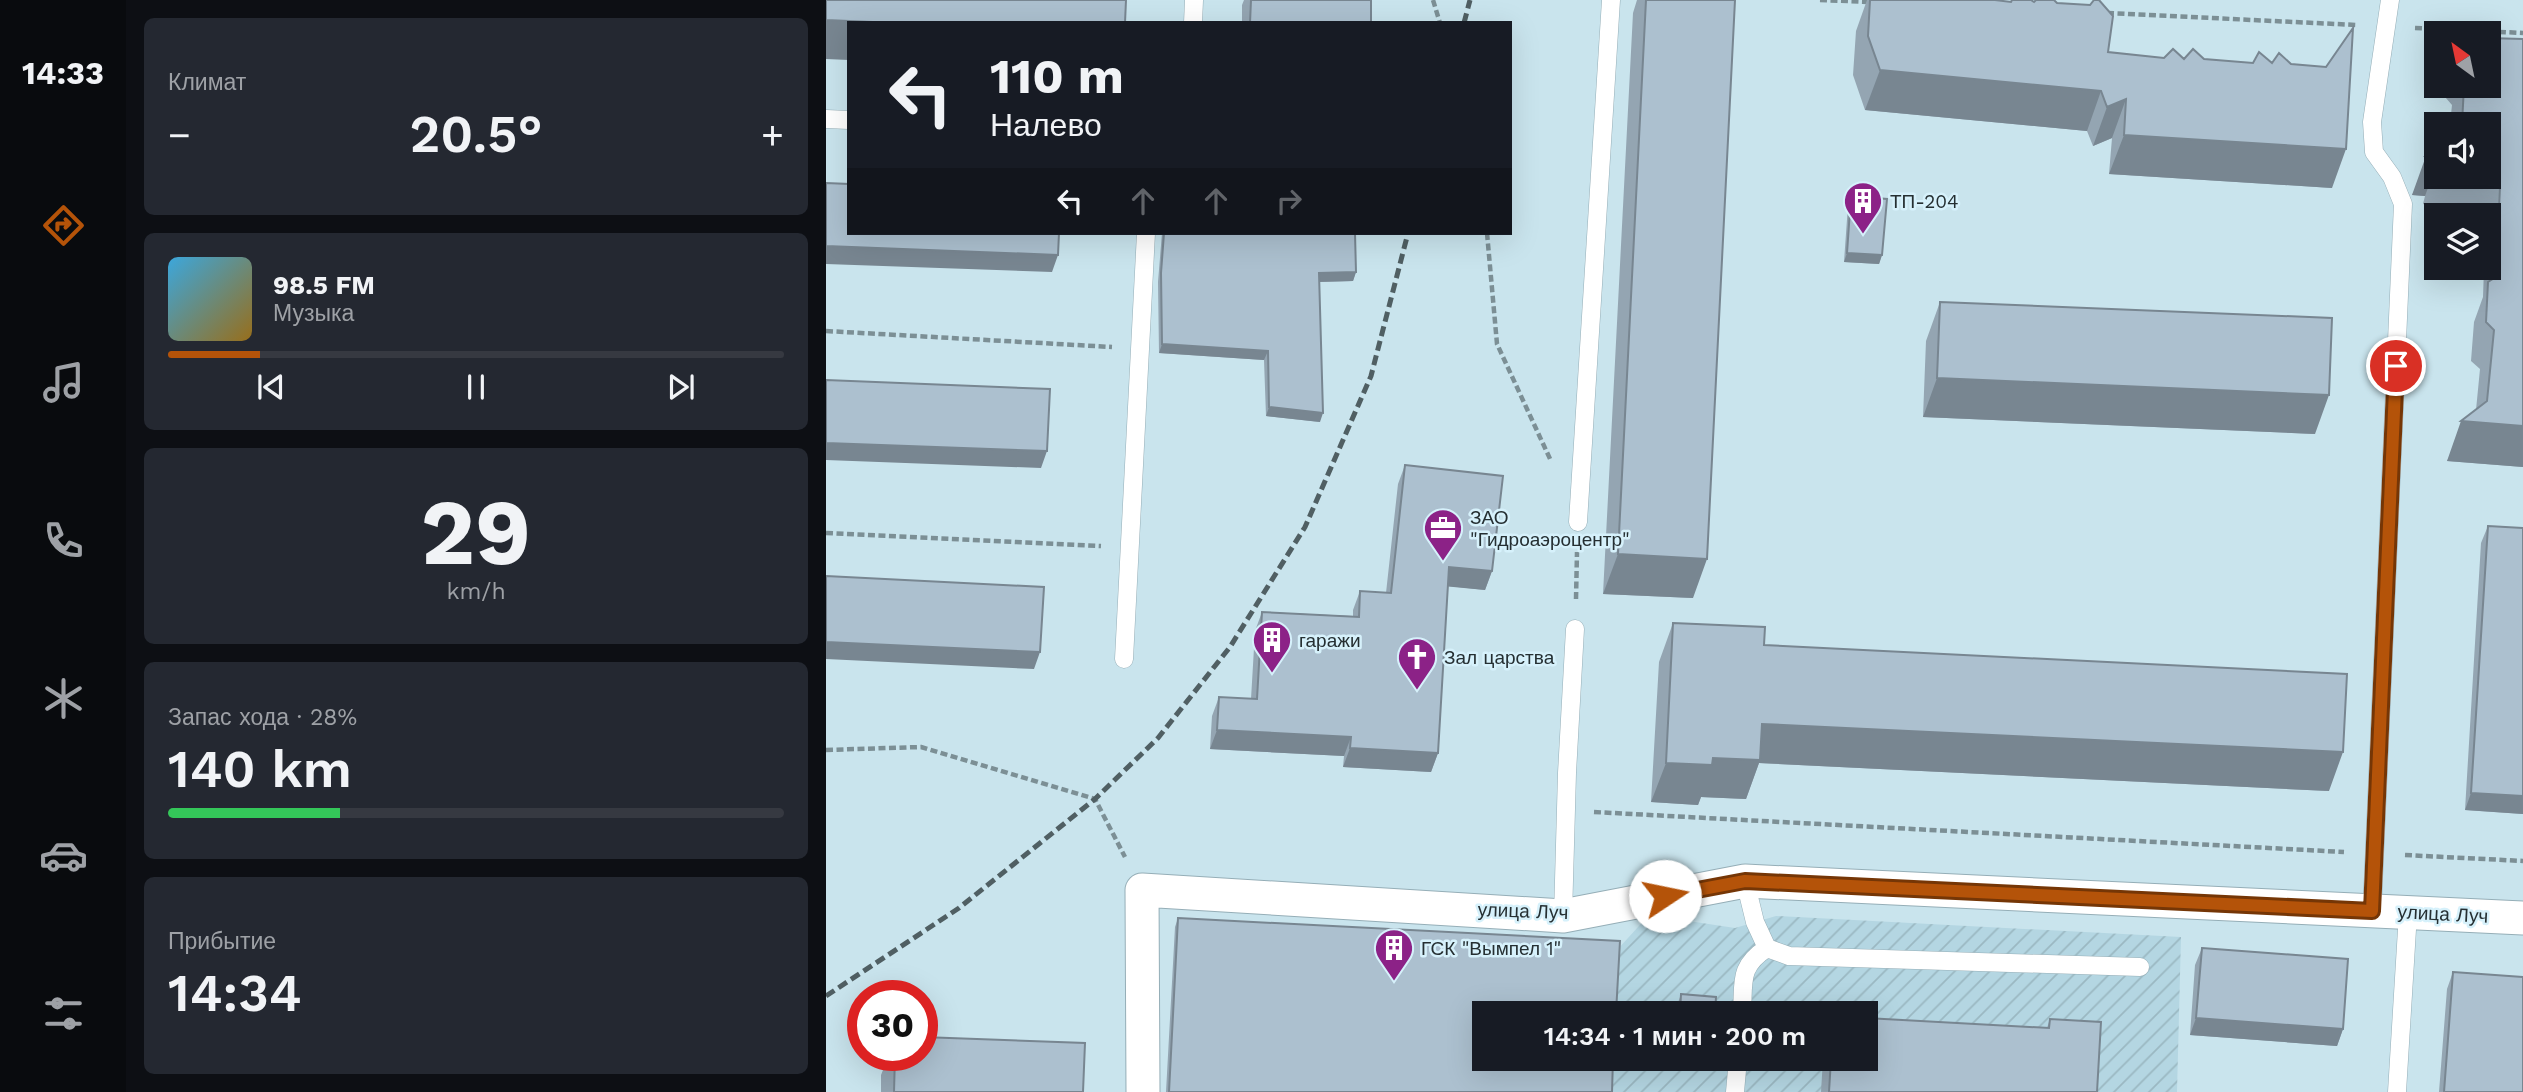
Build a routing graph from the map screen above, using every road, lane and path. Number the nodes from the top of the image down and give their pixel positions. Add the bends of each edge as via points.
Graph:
1 (1194, 0) edge
2 (1433, 0) edge
3 (1611, 0) edge
4 (1820, 0) edge
5 (2390, 0) edge
6 (1875, 3) edge
7 (2096, 13) edge
8 (1192, 21) edge
9 (1439, 21) edge
10 (2386, 26) junction
11 (2523, 33) edge
12 (826, 119) edge
13 (847, 120) edge
14 (1146, 235) edge
15 (1487, 235) edge
16 (826, 331) edge
17 (1140, 348) junction
18 (1578, 522) junction
19 (826, 533) edge
20 (1129, 547) junction
21 (1575, 629) joint
22 (1124, 659) dead end
23 (826, 750) edge
24 (1566, 811) junction
25 (2374, 854) junction
26 (2523, 861) edge
27 (1745, 881) junction
28 (1142, 890) junction
29 (2372, 911) junction
30 (2407, 912) junction
31 (1563, 916) junction
32 (2523, 918) edge
33 (1767, 948) junction
34 (2140, 967) dead end
35 (1743, 1001) edge
36 (1737, 1071) edge
37 (1143, 1092) edge
38 (1735, 1092) edge
39 (2397, 1092) edge

1 - 8 lane
2 - 9 path
3 - 18 lane
4 - 6 path
5 - 10 lane
7 - 10 path
10 - 11 path
10 - 25 lane via 2372,122 2374,152 2392,177 2403,204
12 - 13 lane
14 - 17 lane
15 - 18 path via 1497,344
16 - 17 path
17 - 20 lane
18 - 21 path
19 - 20 path
20 - 22 lane
21 - 24 lane
23 - 28 path via 920,747 1095,799
24 - 25 path
24 - 31 lane
25 - 26 path
25 - 29 lane
27 - 29 street, улица Луч
27 - 31 street, улица Луч
27 - 33 lane
28 - 31 street, улица Луч
28 - 37 street
29 - 30 street, улица Луч
30 - 32 street, улица Луч
30 - 39 lane
33 - 34 lane via 1789,956
33 - 35 lane via 1746,967
36 - 38 lane

